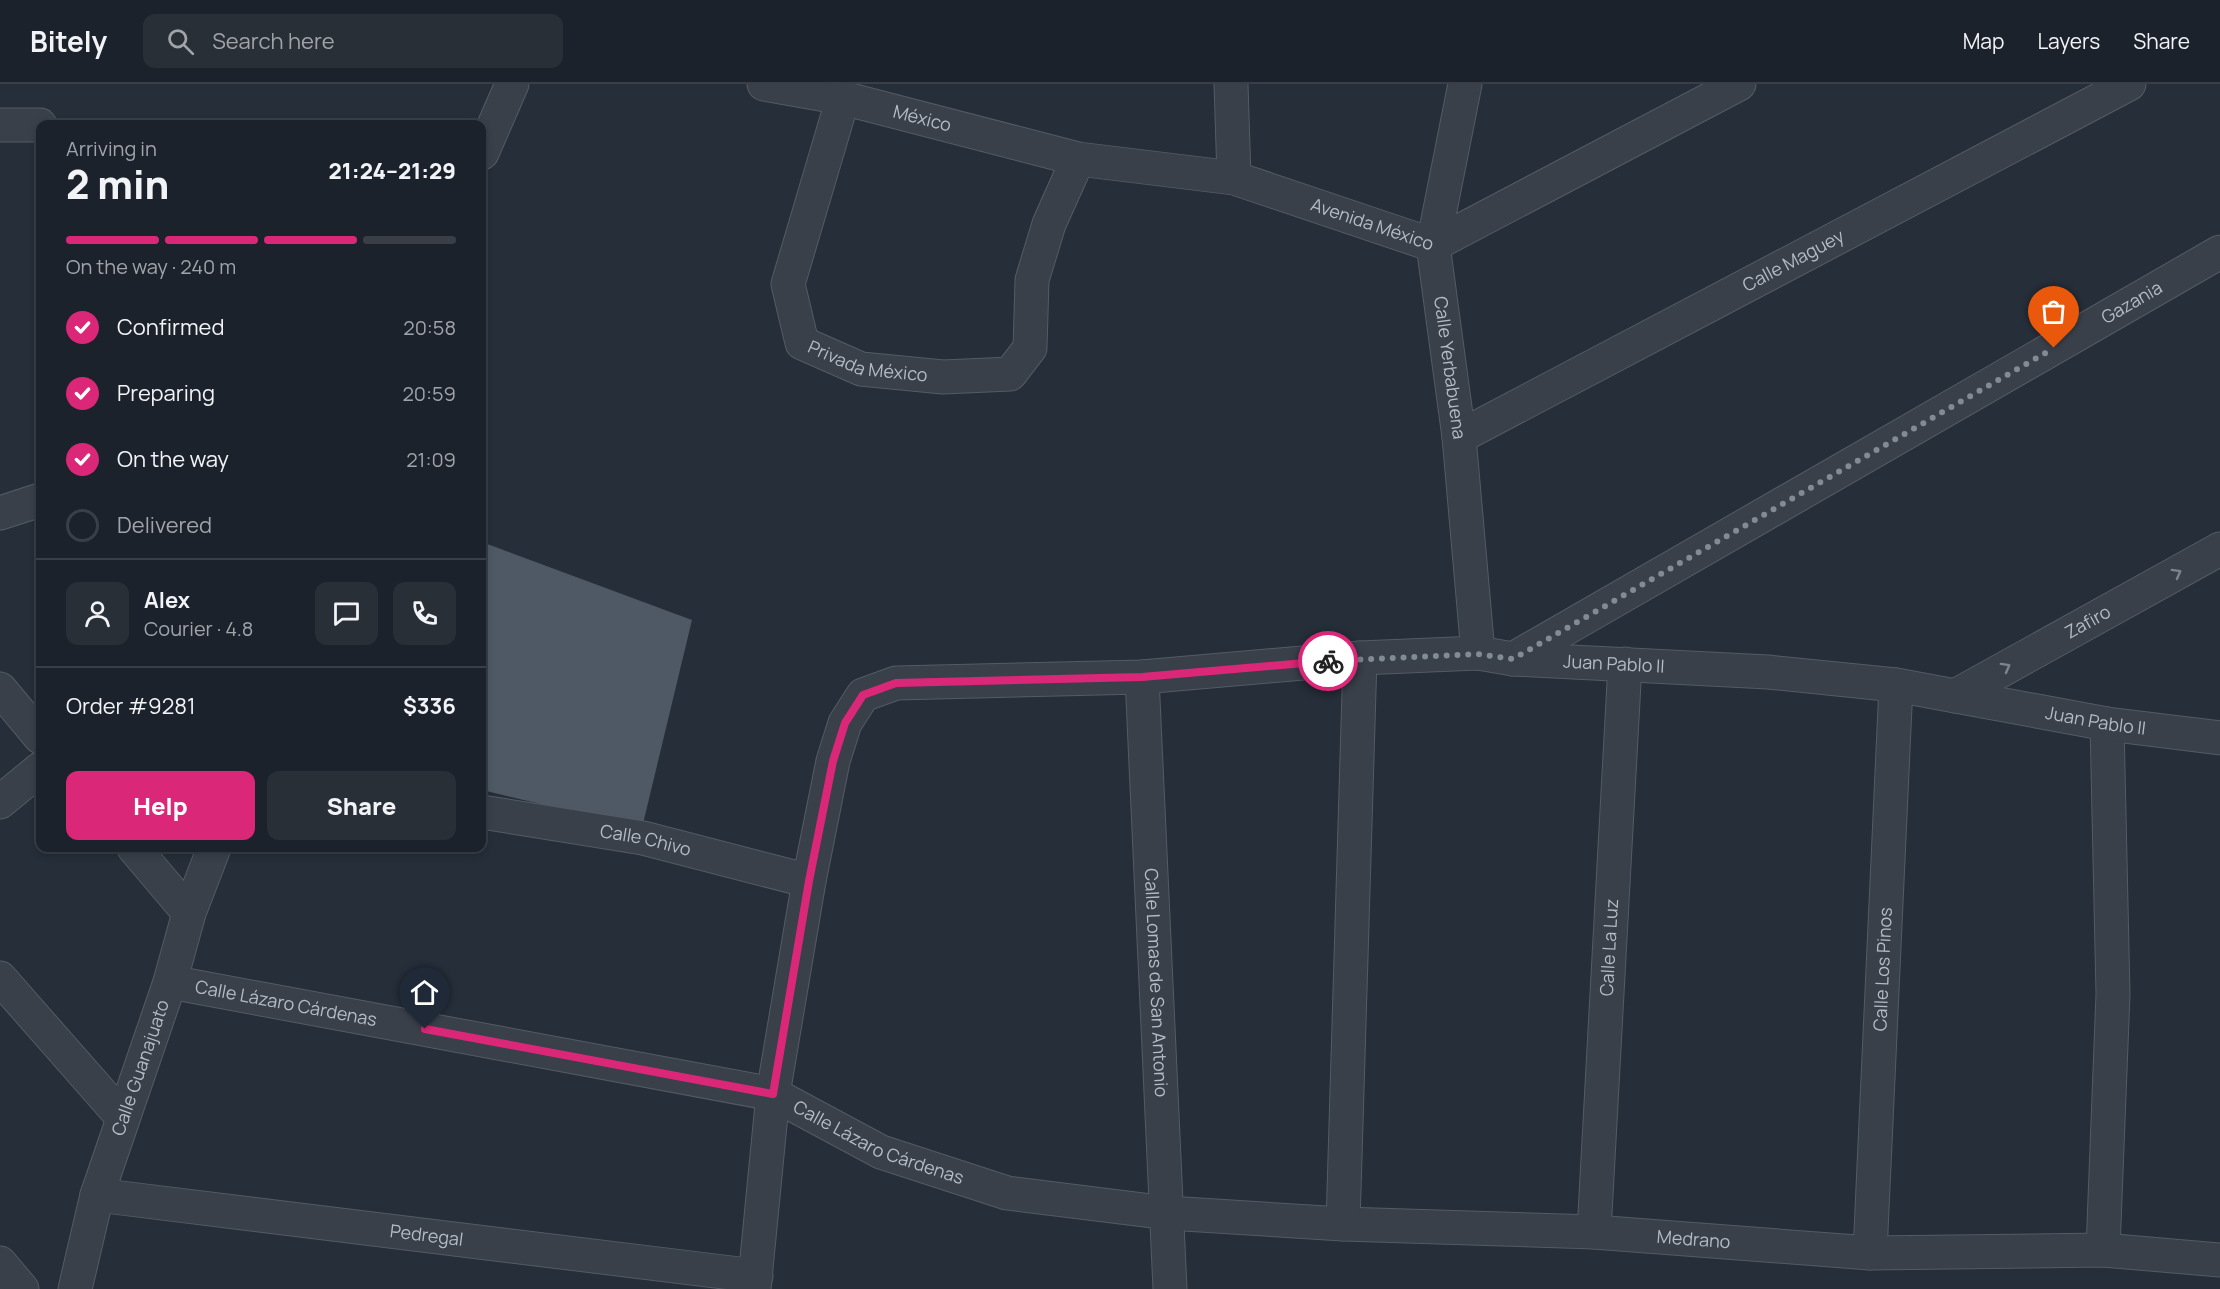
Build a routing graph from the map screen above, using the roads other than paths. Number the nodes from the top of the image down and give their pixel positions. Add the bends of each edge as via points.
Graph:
1 (512, 84) edge
2 (764, 84) edge
3 (1231, 84) edge
4 (1465, 84) edge
5 (1739, 84) edge
6 (2128, 84) edge
7 (843, 98) junction
8 (0, 125) edge
9 (36, 125) edge
10 (486, 144) edge
11 (1078, 159) junction
12 (1234, 178) junction
13 (1433, 245) junction
14 (2220, 252) edge
15 (1459, 437) junction
16 (36, 501) edge
17 (0, 513) edge
18 (2220, 549) edge
19 (1478, 654) junction
20 (1360, 658) junction
21 (1513, 659) junction
22 (1625, 664) junction
23 (1142, 677) junction
24 (1896, 685) junction
25 (0, 688) edge
26 (1955, 696) junction
27 (2107, 724) junction
28 (36, 732) edge
29 (2220, 738) edge
30 (36, 772) edge
31 (0, 802) edge
32 (486, 813) edge
33 (137, 852) edge
34 (212, 852) edge
35 (809, 881) junction
36 (189, 913) junction
37 (0, 978) edge
38 (170, 982) junction
39 (773, 1094) junction
40 (123, 1118) junction
41 (97, 1195) junction
42 (1168, 1213) junction
43 (1343, 1224) junction
44 (1594, 1232) junction
45 (2103, 1251) junction
46 (1870, 1253) junction
47 (2220, 1260) edge
48 (0, 1263) edge
49 (755, 1282) edge
50 (22, 1289) edge
51 (75, 1289) edge
52 (1170, 1289) edge

1 - 10 street
2 - 7 street, México
3 - 12 street
4 - 13 street, Calle Yerbabuena
5 - 13 street, Avenida México
6 - 15 street, Calle Maguey
7 - 11 street, México
7 - 11 street, Privada México via 788,284 802,343 861,369 943,377 1010,374 1030,348 1032,280 1049,224
8 - 9 street
11 - 12 street, Avenida México
12 - 13 street, Avenida México
13 - 15 street, Calle Yerbabuena
14 - 21 street, Gazania
15 - 19 street, Calle Yerbabuena
16 - 17 street
26 -> 18 street, Zafiro
19 - 20 street, Juan Pablo II
19 - 21 street, Juan Pablo II
20 - 23 street, Juan Pablo II
20 - 43 street
21 - 22 street, Juan Pablo II
22 - 24 street, Juan Pablo II via 1768,672
22 - 44 street, Calle La Luz
23 - 35 street, Juan Pablo II via 896,683 863,695 845,723 833,761
23 - 42 street, Calle Lomas de San Antonio
24 - 26 street, Juan Pablo II
24 - 46 street, Calle Los Pinos
25 - 28 street
26 - 27 street, Juan Pablo II
27 - 29 street, Juan Pablo II
27 - 45 street via 2113,994
30 - 31 street
32 - 35 street, Calle Chivo via 643,838
33 - 36 street
34 - 36 street, Calle Guanajuato
35 - 39 street
36 - 38 street, Calle Guanajuato
37 - 40 street
38 - 39 street, Calle Lázaro Cárdenas
38 - 40 street, Calle Guanajuato
39 - 42 street, Calle Lázaro Cárdenas via 881,1152 1007,1193
39 - 49 street
40 - 41 street, Calle Guanajuato
41 - 49 street, Pedregal
41 - 51 street, Calle Guanajuato
42 - 43 street, Medrano
42 - 52 street, Calle Lomas de San Antonio
43 - 44 street, Medrano
44 - 46 street, Medrano
45 - 46 street, Medrano
45 - 47 street, Medrano
48 - 50 street

